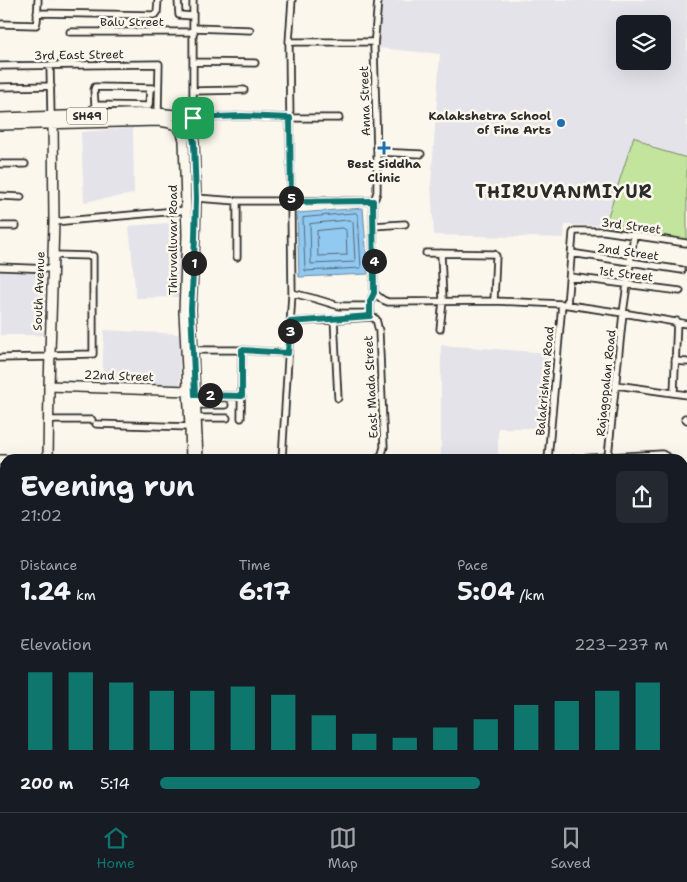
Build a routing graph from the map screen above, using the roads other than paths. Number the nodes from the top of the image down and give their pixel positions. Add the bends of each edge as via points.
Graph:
1 (38, 0) edge
2 (158, 0) edge
3 (178, 0) edge
4 (193, 0) edge
5 (292, 0) edge
6 (378, 0) edge
7 (37, 13) junction
8 (193, 16) junction
9 (0, 24) edge
10 (194, 30) junction
11 (250, 30) dead end
12 (70, 32) dead end
13 (289, 42) junction
14 (374, 42) junction
15 (194, 62) junction
16 (255, 62) dead end
17 (50, 65) junction
18 (0, 66) edge
19 (51, 86) junction
20 (0, 88) edge
21 (150, 88) junction
22 (158, 88) junction
23 (244, 90) dead end
24 (194, 91) junction
25 (95, 106) junction
26 (158, 113) junction
27 (94, 116) junction
28 (0, 118) edge
29 (193, 118) junction
30 (290, 118) junction
31 (339, 118) dead end
32 (52, 120) junction
33 (0, 125) edge
34 (192, 132) junction
35 (377, 152) junction
36 (421, 154) dead end
37 (0, 164) edge
38 (25, 164) dead end
39 (0, 196) edge
40 (21, 197) dead end
41 (196, 198) junction
42 (237, 201) junction
43 (373, 201) junction
44 (291, 202) junction
45 (187, 210) junction
46 (54, 222) junction
47 (406, 224) dead end
48 (0, 226) edge
49 (16, 226) dead end
50 (374, 226) junction
51 (574, 231) joint
52 (634, 235) junction
53 (686, 243) dead end
54 (441, 252) junction
55 (426, 253) dead end
56 (571, 253) junction
57 (53, 255) junction
58 (237, 257) dead end
59 (630, 262) junction
60 (0, 268) edge
61 (52, 269) junction
62 (682, 270) dead end
63 (570, 277) junction
64 (627, 285) junction
65 (680, 291) dead end
66 (292, 293) junction
67 (374, 293) junction
68 (443, 301) junction
69 (494, 301) junction
70 (565, 305) junction
71 (370, 306) junction
72 (623, 312) junction
73 (370, 316) junction
74 (334, 319) junction
75 (676, 321) junction
76 (290, 322) junction
77 (687, 324) edge
78 (440, 329) dead end
79 (192, 350) junction
80 (242, 350) junction
81 (288, 353) junction
82 (50, 356) junction
83 (0, 358) edge
84 (675, 361) junction
85 (687, 362) edge
86 (190, 363) junction
87 (616, 385) junction
88 (49, 386) junction
89 (674, 392) junction
90 (192, 393) junction
91 (687, 395) edge
92 (242, 396) junction
93 (338, 398) dead end
94 (196, 405) junction
95 (225, 405) dead end
96 (196, 418) junction
97 (227, 418) dead end
98 (241, 418) dead end
99 (48, 420) junction
100 (190, 427) junction
101 (48, 454) edge
102 (191, 454) edge
103 (198, 454) edge
104 (282, 454) edge
105 (381, 454) edge
106 (549, 454) edge
107 (608, 454) edge

1 - 7 street
2 - 7 street, Balu Street via 157,14
3 - 8 street via 179,15
4 - 8 street
5 - 13 street
6 - 14 street, Anna Street
7 - 9 street via 36,24
8 - 10 street
10 - 11 street, Balu Street
10 - 12 street, Balu Street
10 - 15 street
13 - 14 street
13 - 30 street
14 - 35 street, Anna Street
15 - 16 street
15 - 24 street
17 - 18 street, 3rd East Street
17 - 19 street
17 - 22 street, 3rd East Street via 159,64
19 - 20 street
19 - 32 street
21 - 22 street
21 - 25 street via 148,107
21 - 25 street via 95,87
22 - 26 street
23 - 24 street
24 - 29 street
25 - 27 street
26 - 27 main road, Thiruvalluvar Road / SH49
26 - 34 main road, Thiruvalluvar Road / SH49 via 184,120
27 - 32 main road, Thiruvalluvar Road / SH49
28 - 32 main road, Thiruvalluvar Road / SH49
29 - 30 street
29 - 34 street
30 - 31 street
30 - 44 street
32 - 33 main road, SH49
32 - 45 main road, Thiruvalluvar Road / SH49 via 159,121 176,125 182,130 184,140
32 - 46 main road, South Avenue
34 - 41 main road, SH49
35 - 36 street
35 - 43 street, Anna Street via 377,192
37 - 38 street
39 - 40 street
41 - 42 street
41 - 79 main road, SH49
42 - 44 street
42 - 58 street
43 - 44 street
43 - 50 street, East Mada Street
44 - 66 street
45 - 46 street
45 - 86 main road, Thiruvalluvar Road / SH49 via 184,312
46 - 57 main road, South Avenue
47 - 50 street
48 - 49 street
50 - 67 street, East Mada Street
51 - 52 street, 3rd Street
51 - 56 street, Balakrishnan Road
52 - 53 street, 3rd Street
52 - 59 street, Rajagopalan Road
54 - 55 street
54 - 68 street
54 - 69 street via 496,255
56 - 59 street, 2nd Street
56 - 63 street, Balakrishnan Road
57 - 61 main road, South Avenue
57 - 82 street via 93,256 93,354
59 - 62 street, 2nd Street
59 - 64 street, Rajagopalan Road
60 - 61 street
61 - 82 main road, South Avenue
63 - 64 street, 1st Street
63 - 70 street, Balakrishnan Road
64 - 65 street, 1st Street
64 - 72 street, Rajagopalan Road
66 - 71 street via 338,306
66 - 76 street
67 - 68 street via 388,302
67 - 71 street, East Mada Street
68 - 69 street
68 - 78 street
69 - 70 street
70 - 72 street
70 - 106 street, Balakrishnan Road
71 - 73 street, East Mada Street
72 - 75 street
72 - 87 street, Rajagopalan Road
73 - 74 street
73 - 105 street, East Mada Street via 376,319 379,331 384,447
74 - 76 street
74 - 93 street
75 - 77 street
75 - 84 street
76 - 81 street
79 - 80 street
79 - 86 main road, SH49
80 - 81 street
80 - 92 street
81 - 104 street
82 - 83 street
82 - 88 main road, South Avenue
84 - 85 street
84 - 89 street
86 - 90 main road, SH49
87 - 89 street
87 - 107 street, Rajagopalan Road
88 - 90 main road, 22nd Street
88 - 99 main road, South Avenue
89 - 91 street
90 - 92 street
90 - 94 main road, SH49
90 - 100 main road, SH49
92 - 98 street
94 - 95 street
94 - 96 main road, SH49
96 - 97 street
96 - 103 main road, SH49
99 - 100 street
99 - 101 main road, South Avenue
100 - 102 main road, SH49

